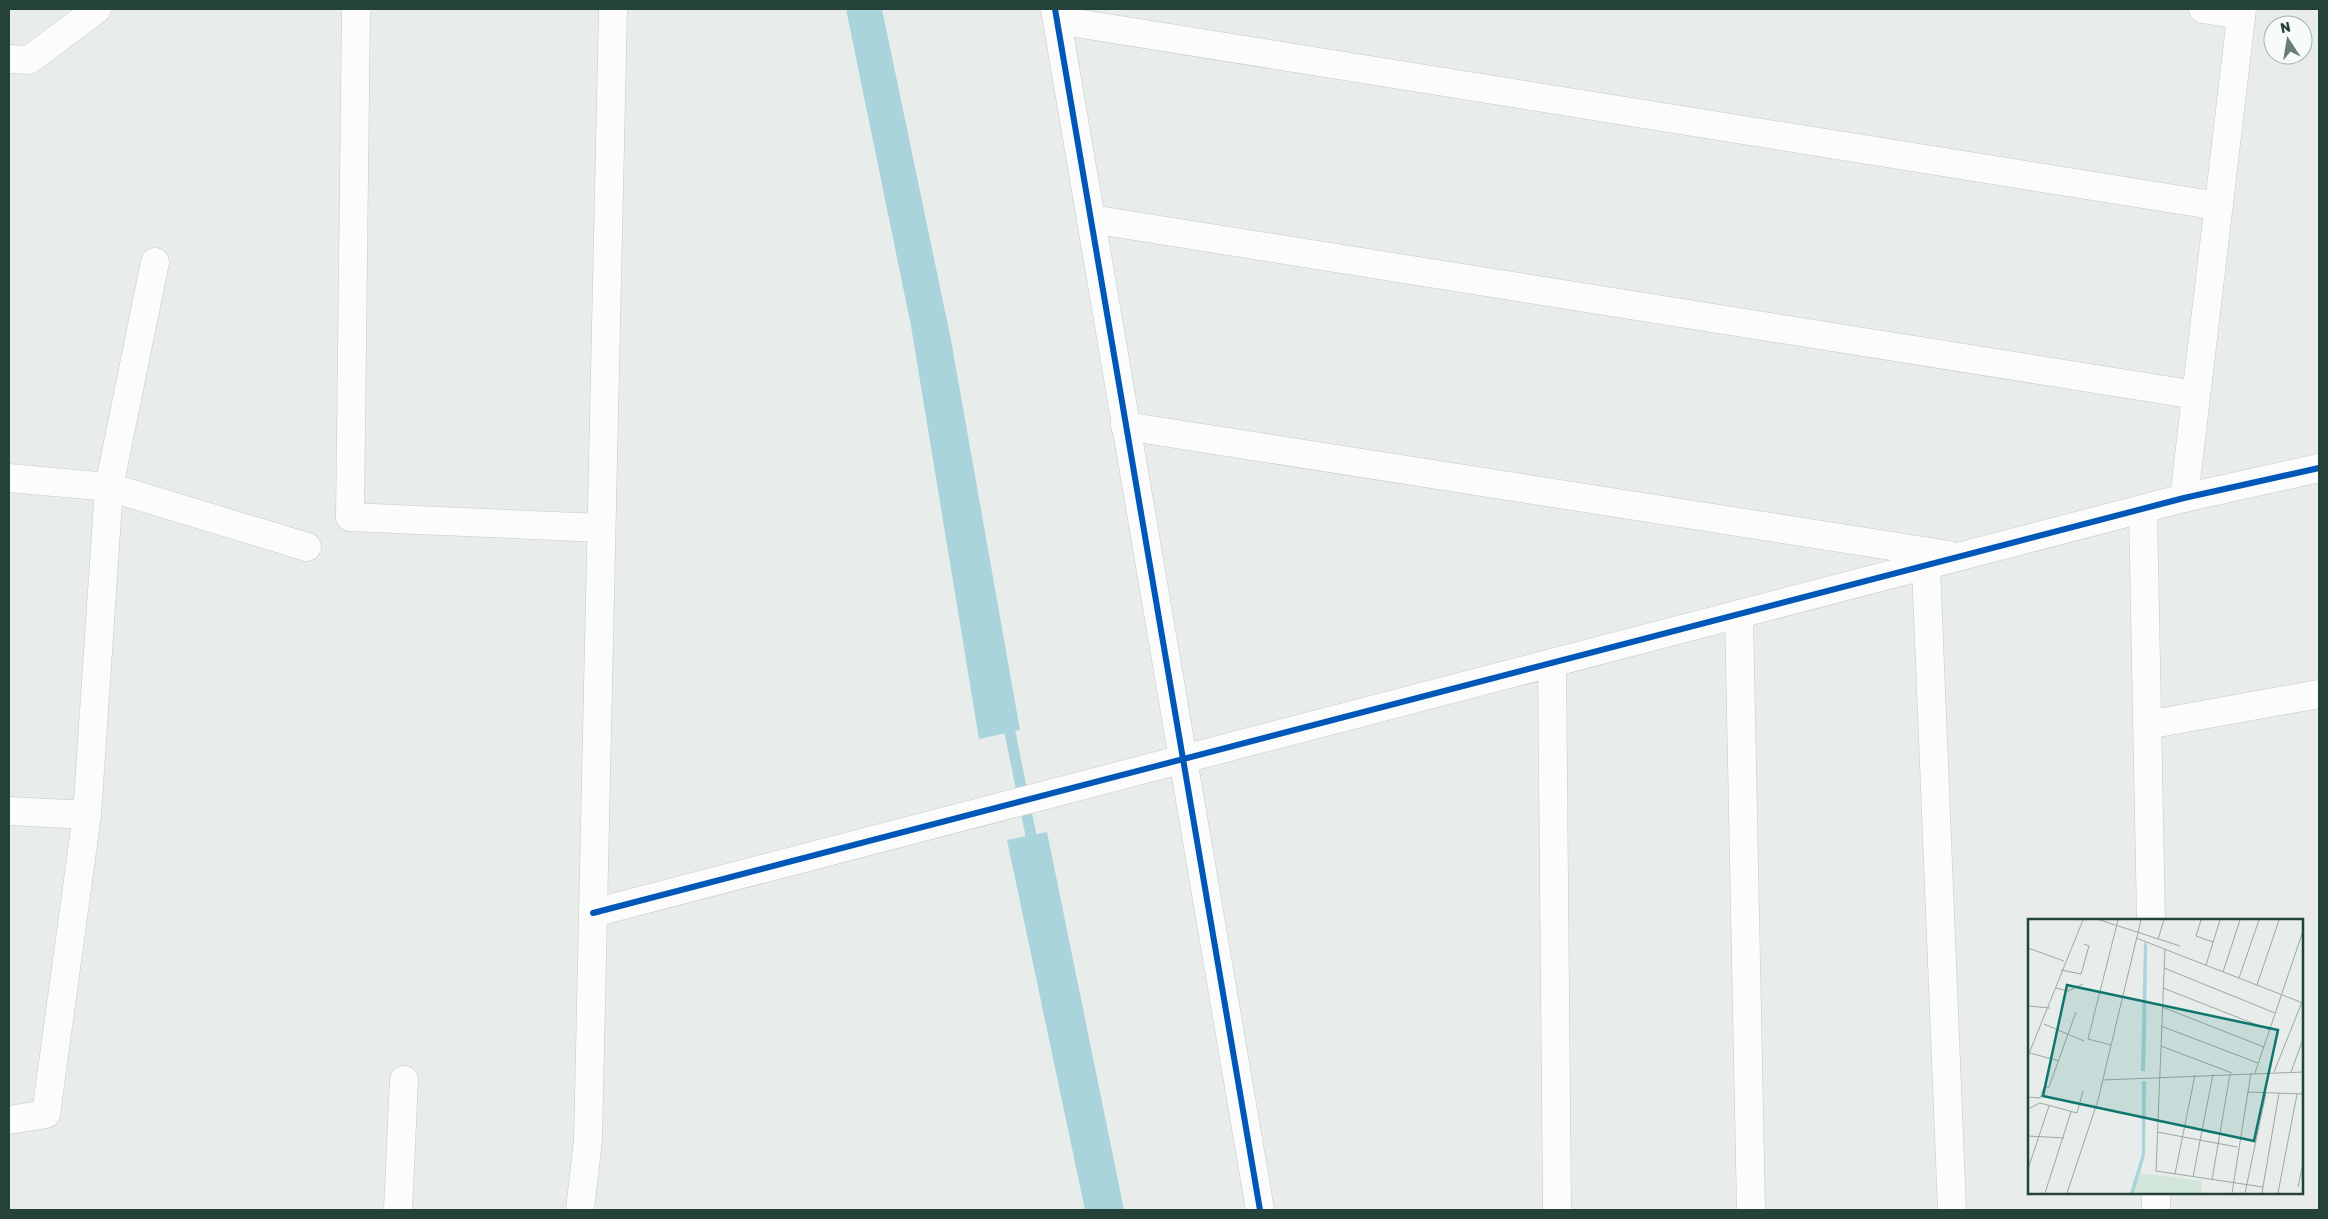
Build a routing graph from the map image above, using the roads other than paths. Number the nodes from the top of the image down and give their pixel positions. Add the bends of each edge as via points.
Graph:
1 (97, 9) edge
2 (356, 9) edge
3 (613, 9) edge
4 (2203, 9) edge
5 (2241, 12) edge
6 (1056, 15) edge
7 (9, 59) edge
8 (2218, 206) junction
9 (1091, 219) junction
10 (155, 262) dead end
11 (2196, 395) junction
12 (1125, 426) junction
13 (2319, 468) edge
14 (9, 478) edge
15 (109, 488) junction
16 (2184, 498) junction
17 (2142, 509) junction
18 (601, 528) junction
19 (307, 547) dead end
20 (1958, 557) junction
21 (1926, 566) junction
22 (1739, 614) junction
23 (1552, 663) junction
24 (2319, 694) edge
25 (2147, 725) junction
26 (1182, 760) junction
27 (9, 811) edge
28 (87, 815) junction
29 (593, 913) junction
30 (2151, 919) edge
31 (404, 1080) dead end
32 (9, 1120) edge
33 (2156, 1194) edge
34 (398, 1210) edge
35 (580, 1210) edge
36 (1260, 1210) edge
37 (1557, 1210) edge
38 (1751, 1210) edge
39 (1952, 1210) edge
40 (2156, 1210) edge

1 - 7 street via 29,60
2 - 18 street via 350,517
3 - 18 street
4 - 5 street
5 - 8 street
6 - 8 street
6 - 9 street
8 - 11 street
9 - 11 street
9 - 12 street
10 - 15 street
11 - 16 street
12 - 20 street
12 - 26 street
13 - 16 street
14 - 15 street
15 - 19 street
15 - 28 street
16 - 17 street
17 - 20 street
17 - 25 street
18 - 29 street
20 - 21 street
21 - 22 street
21 - 39 street
22 - 23 street
22 - 38 street
23 - 26 street
23 - 37 street
24 - 25 street
25 - 30 street
26 - 29 street
26 - 36 street
27 - 28 street
28 - 32 street via 46,1114
29 - 35 street via 588,1140
31 - 34 street
33 - 40 street

